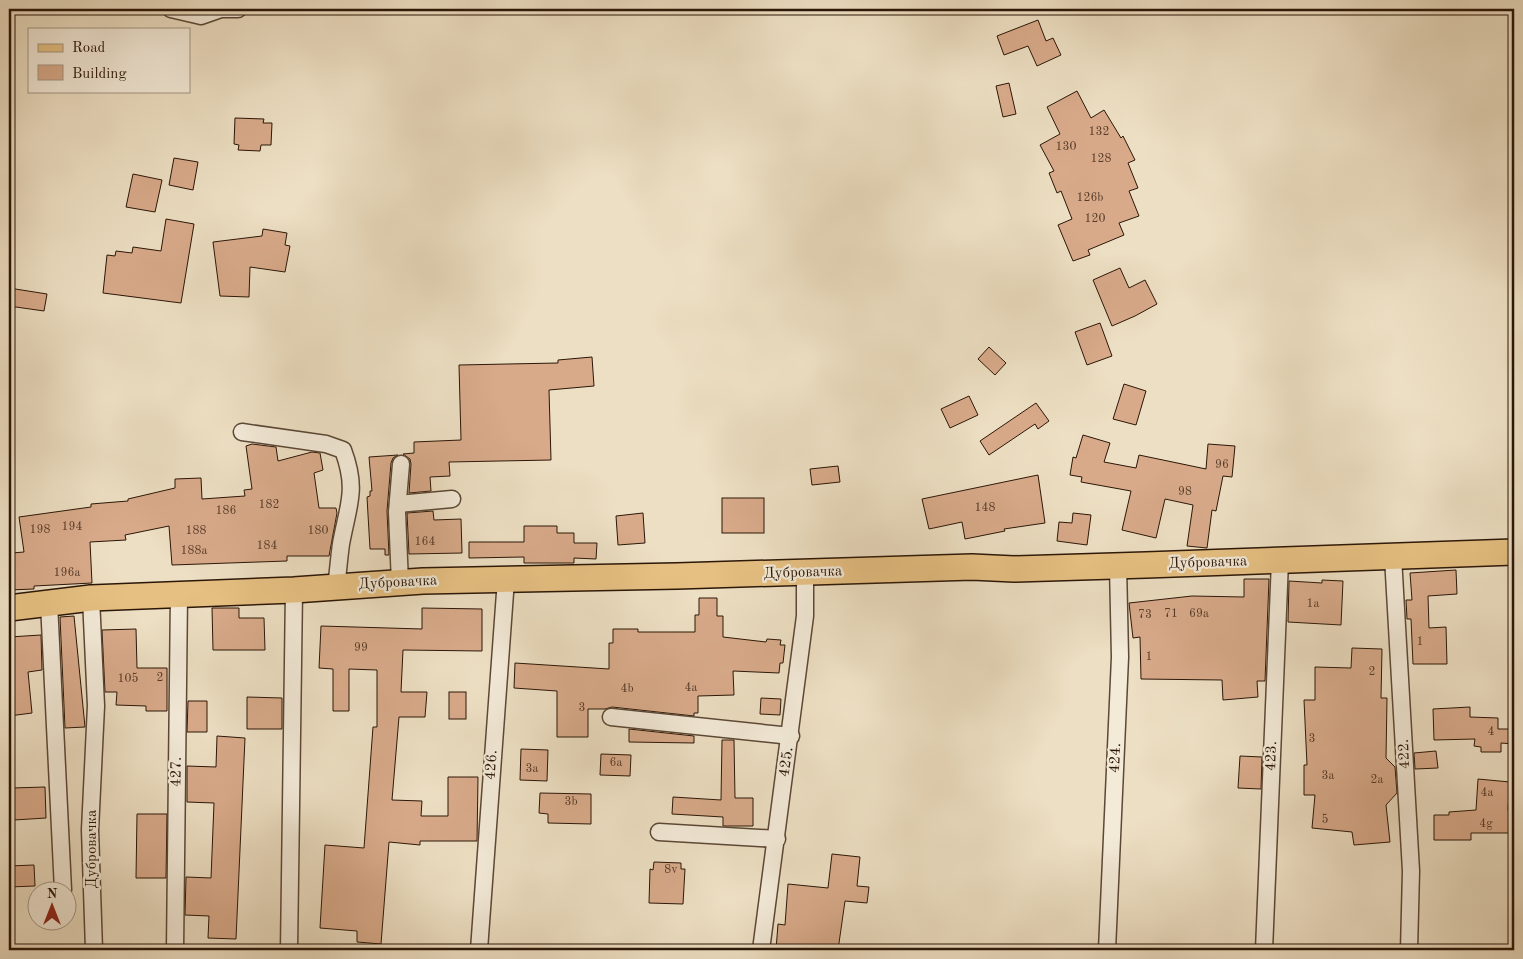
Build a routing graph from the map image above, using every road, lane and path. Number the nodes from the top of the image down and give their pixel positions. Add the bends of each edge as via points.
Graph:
1 (171, 9) edge
2 (238, 9) edge
3 (242, 432) dead end
4 (401, 464) dead end
5 (452, 499) dead end
6 (398, 504) junction
7 (1514, 552) edge
8 (1394, 557) junction
9 (1280, 561) junction
10 (1118, 565) junction
11 (805, 573) junction
12 (506, 579) junction
13 (400, 583) junction
14 (336, 587) junction
15 (294, 590) junction
16 (179, 594) junction
17 (91, 598) junction
18 (49, 603) junction
19 (9, 608) edge
20 (611, 717) dead end
21 (791, 736) junction
22 (658, 832) dead end
23 (777, 838) junction
24 (63, 882) edge
25 (94, 950) edge
26 (174, 950) edge
27 (289, 950) edge
28 (479, 950) edge
29 (761, 950) edge
30 (1107, 950) edge
31 (1264, 950) edge
32 (1409, 950) edge

1 - 2 street via 201,16 221,9
3 - 14 street via 326,444 343,450 350,468 352,500 341,545
4 - 6 street
5 - 6 street
6 - 13 street
7 - 8 main road, Дубровачка
8 - 9 main road, Дубровачка
8 - 32 street, 422. via 1411,871
9 - 10 main road, Дубровачка
9 - 31 street, 423.
10 - 11 main road, Дубровачка
10 - 30 street, 424. via 1120,657
11 - 12 main road, Дубровачка
11 - 21 street, 425. via 806,616
12 - 13 main road, Дубровачка
12 - 28 street, 426.
13 - 14 main road, Дубровачка
14 - 15 main road, Дубровачка
15 - 16 main road, Дубровачка
15 - 27 street
16 - 17 main road, Дубровачка
16 - 26 street, 427.
17 - 18 main road, Дубровачка
17 - 25 street, Дубровачка via 96,706 90,830
18 - 19 main road, Дубровачка
18 - 24 street, Дубровачка
20 - 21 street
21 - 23 street, 425.
22 - 23 street
23 - 29 street, 425.

